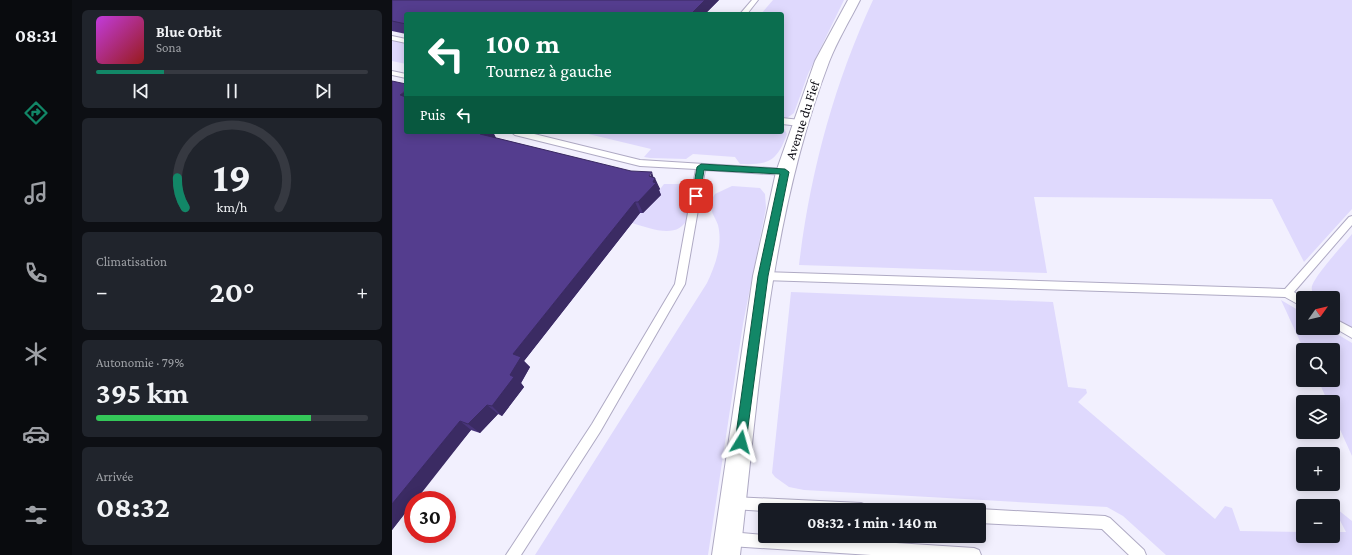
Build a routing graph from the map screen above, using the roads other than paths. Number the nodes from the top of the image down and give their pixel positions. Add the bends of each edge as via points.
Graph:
1 (755, 0) edge
2 (854, 0) edge
3 (745, 12) edge
4 (392, 38) edge
5 (404, 41) edge
6 (392, 73) edge
7 (404, 76) edge
8 (791, 122) edge
9 (523, 134) edge
10 (701, 167) junction
11 (785, 172) junction
12 (1352, 219) edge
13 (763, 276) junction
14 (1287, 293) junction
15 (1296, 299) edge
16 (1340, 326) edge
17 (1352, 334) edge
18 (733, 503) junction
19 (758, 504) edge
20 (986, 516) edge
21 (727, 547) edge
22 (512, 555) edge
23 (974, 555) edge
24 (1139, 555) edge

1 - 3 lane
2 - 8 street, Avenue du Fief
4 - 5 lane
6 - 7 lane
8 - 11 street, Avenue du Fief
9 - 10 lane via 640,163
10 - 11 lane
10 - 22 lane via 680,284 596,428
11 - 13 street, Avenue du Fief
12 - 14 lane
13 - 14 lane
13 - 18 street, Avenue du Fief
14 - 15 lane
16 - 17 lane
18 - 19 lane
18 - 21 street, Avenue du Fief
20 - 24 lane via 1105,523
21 - 23 lane

